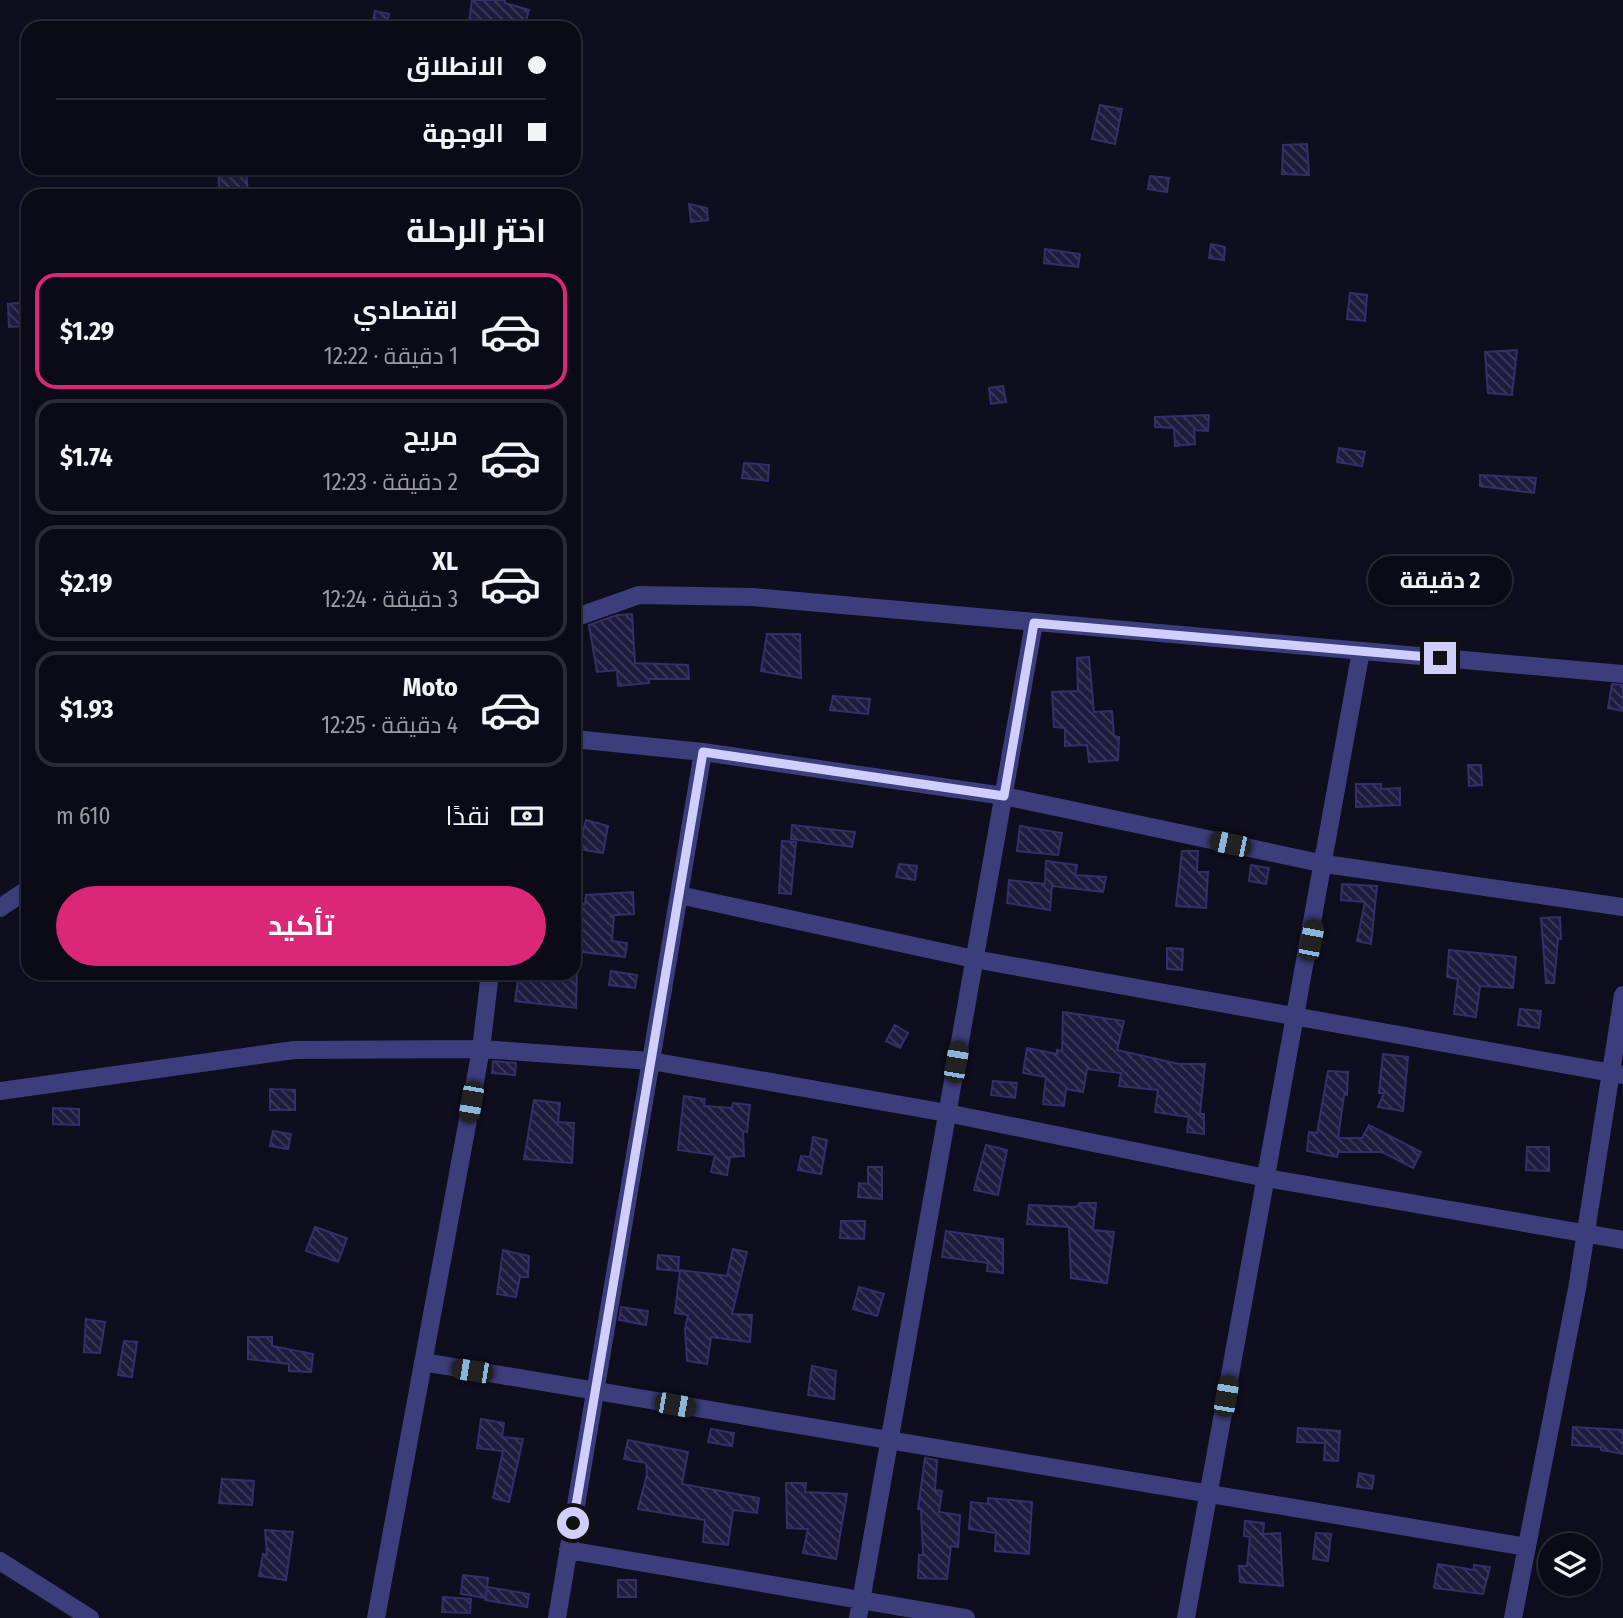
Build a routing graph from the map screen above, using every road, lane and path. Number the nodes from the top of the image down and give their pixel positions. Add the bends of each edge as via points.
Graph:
1 (581, 616) edge
2 (1034, 623) junction
3 (1361, 651) junction
4 (1623, 674) edge
5 (581, 740) edge
6 (703, 752) junction
7 (1004, 796) junction
8 (1325, 864) junction
9 (21, 894) edge
10 (679, 895) junction
11 (1623, 907) edge
12 (0, 908) edge
13 (974, 959) junction
14 (489, 980) edge
15 (1623, 995) edge
16 (1296, 1015) junction
17 (481, 1049) junction
18 (650, 1061) junction
19 (1617, 1073) edge
20 (0, 1091) edge
21 (947, 1113) junction
22 (1266, 1178) junction
23 (1586, 1233) junction
24 (1623, 1240) edge
25 (423, 1362) junction
26 (595, 1391) junction
27 (889, 1440) junction
28 (1208, 1494) junction
29 (1527, 1547) junction
30 (568, 1550) junction
31 (0, 1561) edge
32 (861, 1599) junction
33 (90, 1618) edge
34 (376, 1618) edge
35 (557, 1618) edge
36 (858, 1618) edge
37 (966, 1618) edge
38 (1186, 1618) edge
39 (1513, 1618) edge

1 - 2 street via 639,596 752,597
2 - 3 street
2 - 7 street
3 - 4 street
3 - 8 street
5 - 6 street
6 - 7 street
6 - 10 street
7 - 8 street
7 - 13 street
8 - 11 street
8 - 16 street
9 - 12 street
10 - 13 street
10 - 18 street
13 - 16 street
13 - 21 street
14 - 17 street
15 - 19 street
16 - 19 street
16 - 22 street
17 - 18 street
17 - 20 street via 294,1049
17 - 25 street
18 - 21 street
18 - 26 street
19 - 23 street
21 - 22 street
21 - 27 street
22 - 23 street
22 - 28 street
23 - 24 street
23 - 29 street
25 - 26 street
25 - 34 street
26 - 27 street
26 - 30 street
27 - 28 street
27 - 32 street
28 - 29 street
28 - 38 street
29 - 39 street
30 - 32 street
30 - 35 street
31 - 33 street
32 - 36 street
32 - 37 street

